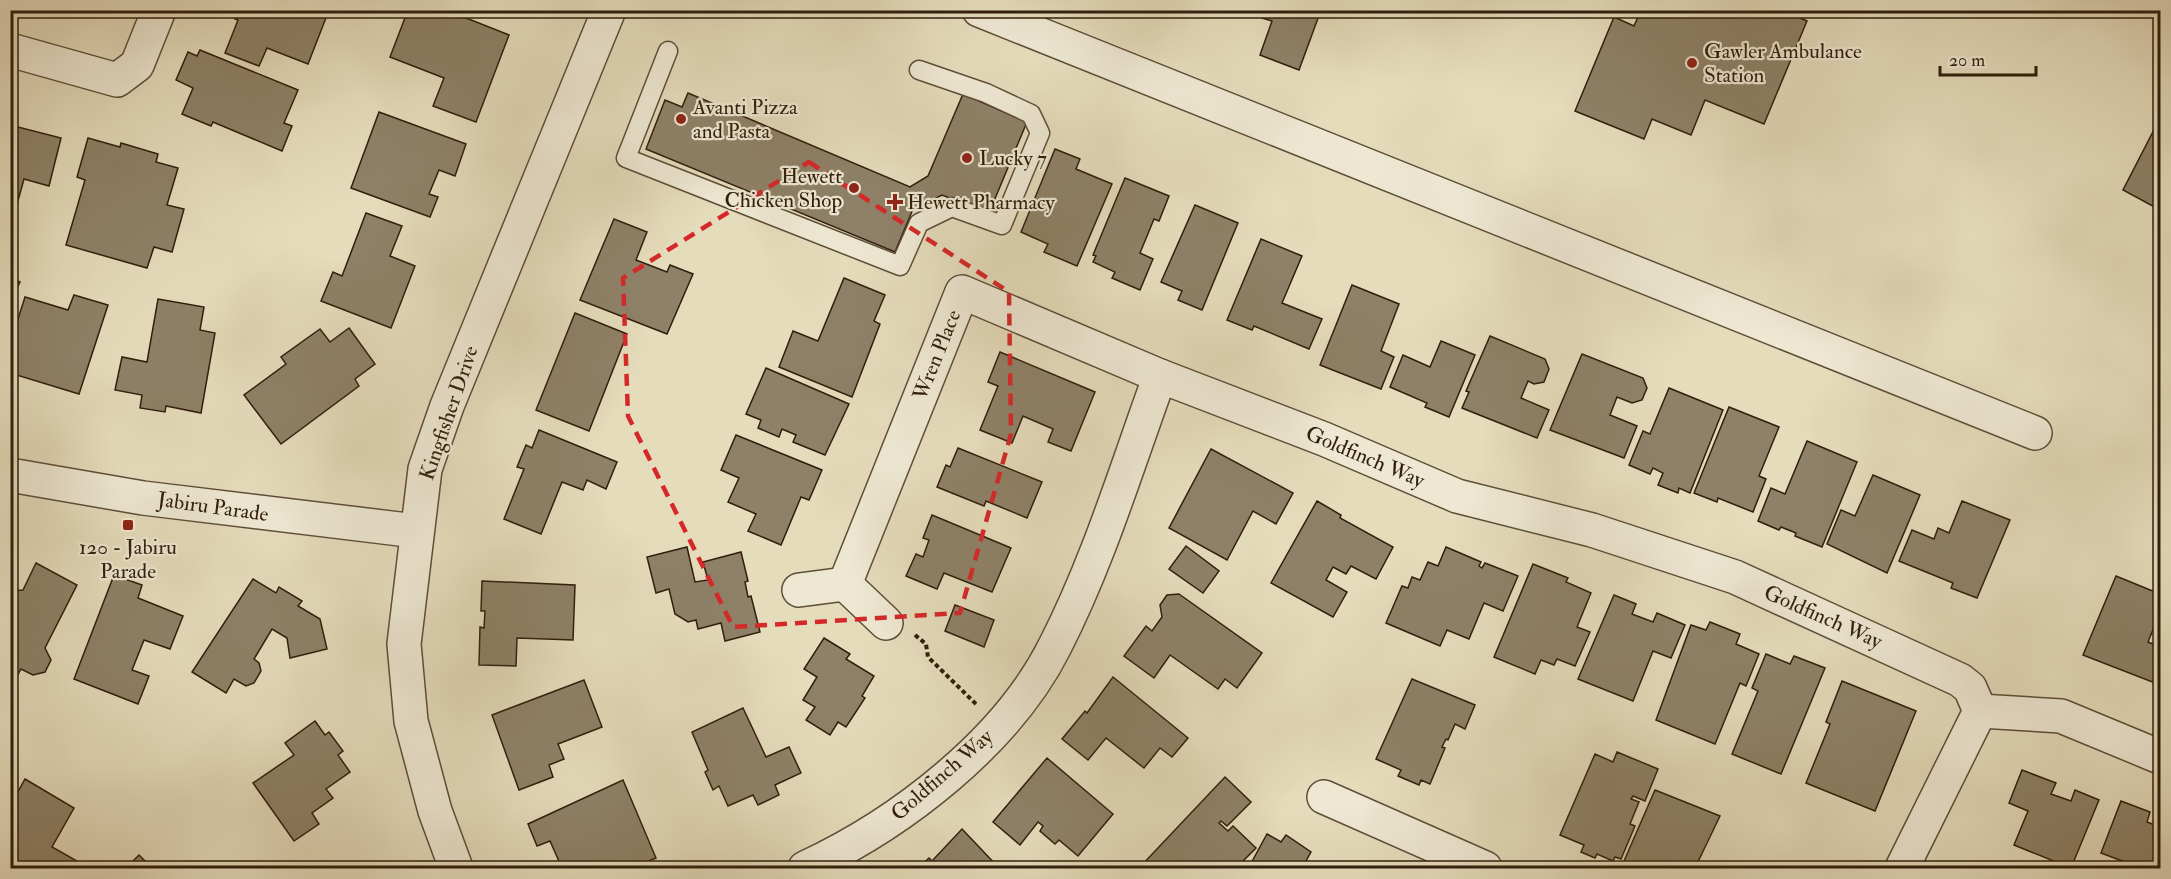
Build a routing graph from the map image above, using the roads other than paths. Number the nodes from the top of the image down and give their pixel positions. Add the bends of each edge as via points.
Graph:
1 (159, 10) edge
2 (609, 10) edge
3 (979, 10) edge
4 (10, 50) edge
5 (668, 51) dead end
6 (919, 70) dead end
7 (1160, 376) junction
8 (2034, 434) dead end
9 (10, 475) edge
10 (417, 531) junction
11 (845, 584) junction
12 (800, 590) dead end
13 (886, 623) road end
14 (1980, 711) junction
15 (2160, 757) edge
16 (1324, 797) dead end
17 (456, 868) edge
18 (805, 868) edge
19 (1482, 868) edge
20 (1902, 868) edge

1 - 4 street via 137,65 117,80
2 - 10 street, Kingfisher Drive via 447,406 425,469
3 - 8 street
5 - 6 lane via 626,158 900,266 919,223 952,207 1002,225 1040,133 1031,114 986,93
7 - 11 street, Wren Place via 962,292
7 - 14 street, Goldfinch Way via 1324,439 1457,496 1592,530 1735,578 1942,669 1970,688
7 - 18 street, Goldfinch Way via 1098,548 1055,648 1027,691 965,760 925,796 893,820
9 - 10 street, Jabiru Parade via 143,498
10 - 17 street, Kingfisher Drive via 406,608 405,676 421,763
11 - 12 street
11 - 13 street
14 - 15 street via 2061,716
14 - 20 street
16 - 19 street

